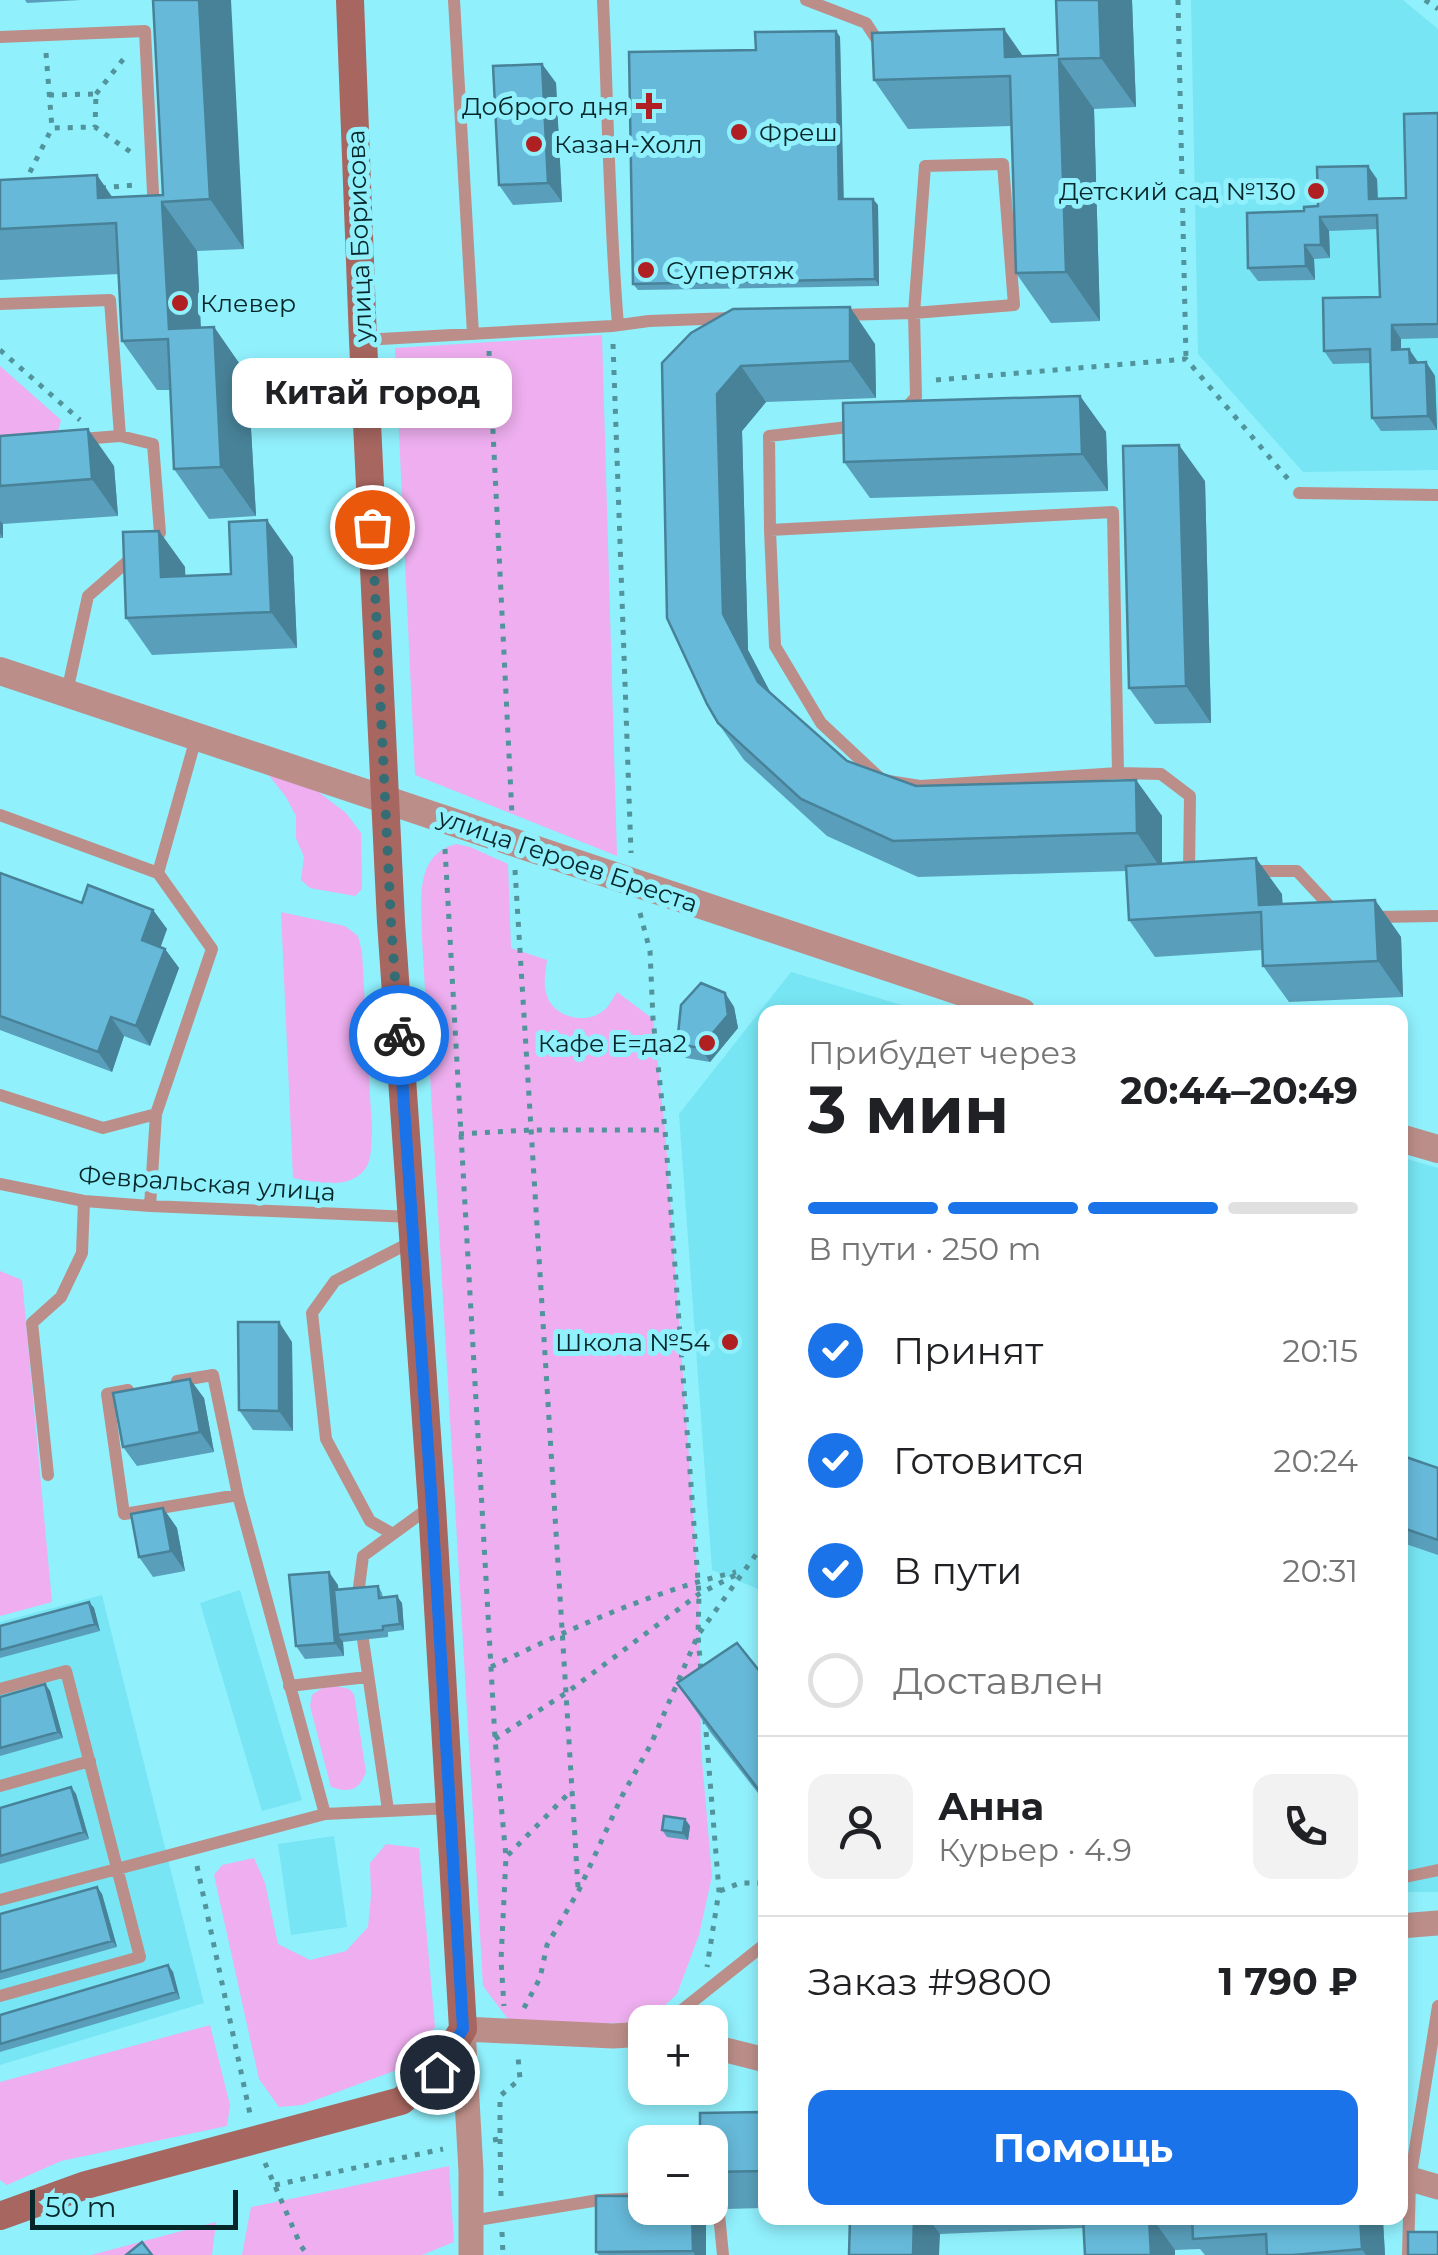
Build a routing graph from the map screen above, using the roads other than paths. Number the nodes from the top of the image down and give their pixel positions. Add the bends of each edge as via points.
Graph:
1 (350, 0) edge
2 (454, 0) edge
3 (604, 0) edge
4 (806, 0) edge
5 (0, 36) edge
6 (889, 58) edge
7 (154, 217) edge
8 (0, 304) edge
9 (914, 313) junction
10 (819, 316) edge
11 (744, 318) edge
12 (615, 325) junction
13 (472, 334) junction
14 (363, 340) junction
15 (899, 416) edge
16 (864, 425) edge
17 (120, 436) junction
18 (67, 441) edge
19 (1300, 493) road end
20 (1438, 494) edge
21 (770, 530) junction
22 (0, 670) edge
23 (67, 692) junction
24 (197, 735) junction
25 (1118, 774) junction
26 (386, 798) junction
27 (0, 814) edge
28 (1207, 870) edge
29 (1243, 870) edge
30 (158, 873) junction
31 (1438, 916) edge
32 (1360, 917) edge
33 (1341, 918) edge
34 (1001, 1005) edge
35 (0, 1094) edge
36 (156, 1114) junction
37 (1408, 1140) edge
38 (1438, 1149) edge
39 (0, 1184) edge
40 (84, 1201) junction
41 (150, 1206) junction
42 (412, 1229) junction
43 (160, 1384) edge
44 (142, 1388) edge
45 (48, 1475) dead end
46 (238, 1495) junction
47 (432, 1506) junction
48 (393, 1534) junction
49 (358, 1596) edge
50 (363, 1640) edge
51 (367, 1677) junction
52 (289, 1686) junction
53 (0, 1689) edge
54 (90, 1760) junction
55 (0, 1786) edge
56 (450, 1808) junction
57 (388, 1810) junction
58 (325, 1814) junction
59 (119, 1868) junction
60 (1438, 1870) edge
61 (1408, 1876) edge
62 (0, 1900) edge
63 (1438, 1924) edge
64 (1408, 1926) edge
65 (758, 1950) edge
66 (0, 1996) edge
67 (688, 2005) edge
68 (1438, 2006) edge
69 (463, 2029) junction
70 (628, 2035) edge
71 (728, 2051) edge
72 (758, 2058) edge
73 (1408, 2162) edge
74 (1408, 2179) edge
75 (1438, 2188) edge
76 (628, 2199) edge
77 (0, 2216) edge
78 (471, 2221) junction
79 (720, 2225) edge
80 (1407, 2225) edge
81 (471, 2255) edge
82 (723, 2255) edge
83 (1408, 2255) edge

1 - 14 main road, улица Борисова
2 - 13 lane
3 - 12 lane
4 - 6 lane via 866,23
5 - 7 lane via 146,31
8 - 17 lane via 110,300
9 - 9 lane via 1014,305 1003,164 925,166
9 - 10 lane
9 - 15 lane via 916,397
11 - 12 lane
12 - 13 lane
13 - 14 lane
14 - 26 main road, улица Борисова
16 - 21 lane via 768,436
17 - 18 lane
17 - 23 lane via 153,444 160,533 88,596
19 - 20 lane
21 - 25 lane via 775,646 821,723 882,780 920,786
21 - 25 lane via 1113,512
22 - 23 street, улица Героев Бреста
23 - 24 street, улица Героев Бреста
24 - 26 street, улица Героев Бреста
24 - 30 lane
25 - 28 lane via 1160,774 1190,796 1189,870
26 - 34 street, улица Героев Бреста
26 - 42 main road, улица Борисова
27 - 30 lane
29 - 33 lane via 1297,872
30 - 36 lane via 212,949
31 - 32 lane
35 - 36 lane via 104,1128
36 - 41 lane
37 - 38 street
39 - 40 lane, Февральская улица
40 - 41 lane, Февральская улица
40 - 45 lane via 82,1253 61,1298 32,1323
41 - 42 lane, Февральская улица
42 - 47 main road, улица Борисова
42 - 48 lane via 335,1281 312,1314 326,1439 370,1521
43 - 46 lane via 213,1374
44 - 46 lane via 107,1394 124,1514
46 - 52 lane
47 - 48 lane
47 - 56 main road, улица Борисова
48 - 49 lane via 363,1556
50 - 51 lane
51 - 52 lane
51 - 57 lane
52 - 58 lane
53 - 54 lane via 66,1671
54 - 55 lane
54 - 59 lane
56 - 57 lane
56 - 69 main road, улица Борисова
57 - 58 lane
58 - 59 lane
59 - 62 lane
59 - 66 lane via 140,1956
60 - 61 lane
63 - 64 street
65 - 67 lane
68 - 73 lane
69 - 70 street via 514,2019
69 - 77 main road via 437,2072 401,2102 86,2185
69 - 78 street
71 - 72 street
74 - 75 street
76 - 78 lane
78 - 81 street
79 - 82 lane
80 - 83 lane

